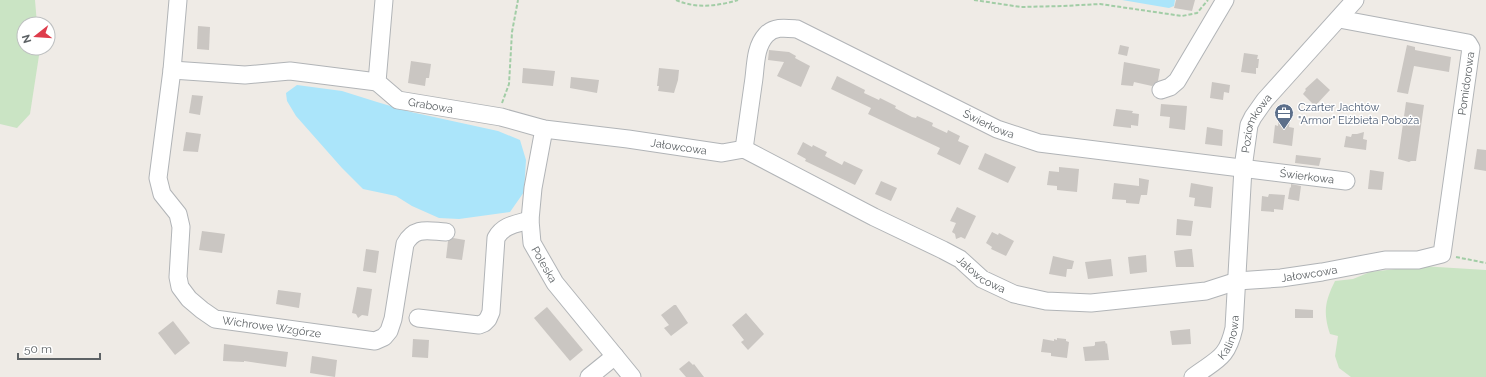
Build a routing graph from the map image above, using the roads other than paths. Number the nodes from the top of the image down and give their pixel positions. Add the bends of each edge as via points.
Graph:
1 (178, 0) edge
2 (384, 0) edge
3 (1225, 0) edge
4 (1349, 1) edge
5 (1339, 19) junction
6 (172, 70) junction
7 (377, 82) junction
8 (1161, 90) dead end
9 (499, 116) joint
10 (544, 129) junction
11 (744, 149) junction
12 (1243, 168) junction
13 (1346, 181) dead end
14 (530, 220) junction
15 (446, 232) dead end
16 (1442, 254) joint
17 (1236, 281) junction
18 (418, 318) dead end
19 (615, 356) junction
20 (590, 377) edge
21 (632, 377) edge
22 (1193, 377) edge

1 - 6 street
2 - 7 street
3 - 8 street via 1177,81
4 - 5 street, Poziomkowa
5 - 12 street, Poziomkowa via 1265,100 1253,117 1249,126
5 - 16 street, Pomidorowa via 1468,43 1471,48
6 - 7 street via 245,74 290,71
6 - 15 street, Wichrowe Wzgórze via 158,178 162,194 178,214 181,227 178,276 180,287 189,299 215,319 375,341 389,331 405,244 409,237 424,230
7 - 9 street, Grabowa via 398,100
9 - 10 street, Jałowcowa
10 - 11 street, Jałowcowa via 722,153
10 - 14 street, Poleska
11 - 12 street, Świerkowa via 760,44 766,34 776,28 785,28 797,30 997,129 1039,143
11 - 17 street, Jałowcowa via 874,217 944,250 960,259 982,279 1014,294 1046,301 1091,303 1206,291
12 - 13 street, Świerkowa
12 - 17 street, Poziomkowa
14 - 18 street via 505,227 496,238 491,312 484,323 479,325
14 - 19 street, Poleska via 532,243 555,283
16 - 17 street, Jałowcowa via 1418,260 1385,260 1288,277
17 - 22 street, Kalinowa via 1234,328 1226,352
19 - 20 street
19 - 21 street, Poleska

